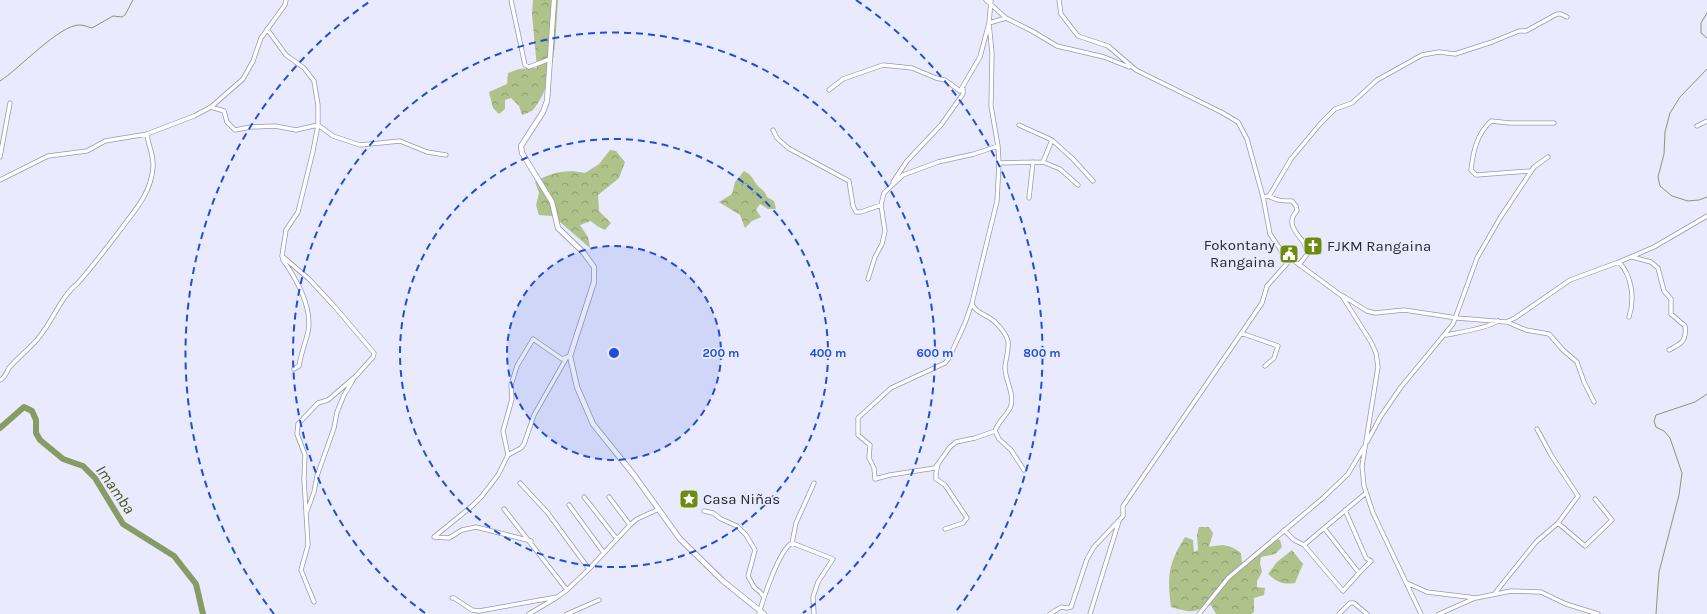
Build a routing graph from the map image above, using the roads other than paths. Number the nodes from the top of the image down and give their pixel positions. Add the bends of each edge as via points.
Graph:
1 (286, 0) edge
2 (511, 0) edge
3 (554, 0) edge
4 (986, 0) edge
5 (991, 0) edge
6 (1059, 0) edge
7 (990, 5) junction
8 (1567, 17) dead end
9 (1006, 18) junction
10 (989, 23) junction
11 (267, 29) junction
12 (550, 59) junction
13 (1136, 70) junction
14 (963, 88) junction
15 (829, 90) dead end
16 (10, 103) dead end
17 (211, 107) junction
18 (1707, 121) edge
19 (1554, 123) dead end
20 (318, 126) junction
21 (1019, 126) dead end
22 (1697, 126) dead end
23 (773, 130) dead end
24 (148, 134) junction
25 (1052, 140) junction
26 (998, 146) junction
27 (446, 156) dead end
28 (0, 157) edge
29 (1548, 157) dead end
30 (999, 162) junction
31 (1033, 162) junction
32 (1043, 162) junction
33 (1531, 172) junction
34 (0, 180) edge
35 (1093, 181) dead end
36 (1078, 185) dead end
37 (887, 190) junction
38 (1270, 196) junction
39 (1263, 197) junction
40 (1029, 198) dead end
41 (881, 205) junction
42 (1707, 216) edge
43 (282, 256) junction
44 (1630, 257) junction
45 (1291, 259) junction
46 (1619, 262) junction
47 (1299, 265) junction
48 (868, 279) dead end
49 (1342, 296) junction
50 (972, 303) junction
51 (1629, 317) dead end
52 (1456, 318) junction
53 (1498, 321) junction
54 (1506, 322) junction
55 (1241, 333) junction
56 (1446, 334) junction
57 (1669, 350) dead end
58 (569, 357) junction
59 (1265, 366) dead end
60 (294, 369) dead end
61 (356, 376) junction
62 (0, 380) edge
63 (1594, 402) dead end
64 (1537, 429) dead end
65 (995, 431) junction
66 (1365, 444) junction
67 (508, 455) junction
68 (939, 463) junction
69 (1024, 470) dead end
70 (520, 483) dead end
71 (814, 483) dead end
72 (1366, 493) junction
73 (608, 497) dead end
74 (584, 498) dead end
75 (1595, 500) dead end
76 (569, 505) dead end
77 (504, 509) dead end
78 (659, 509) junction
79 (1345, 510) junction
80 (704, 511) dead end
81 (306, 513) junction
82 (1119, 520) junction
83 (1558, 523) junction
84 (630, 525) junction
85 (1324, 528) junction
86 (945, 529) dead end
87 (1284, 530) junction
88 (617, 539) junction
89 (531, 542) junction
90 (792, 543) junction
91 (1304, 545) junction
92 (604, 553) junction
93 (589, 570) junction
94 (1359, 573) junction
95 (1407, 583) junction
96 (567, 590) junction
97 (1495, 593) junction
98 (558, 597) junction
99 (764, 597) junction
100 (452, 598) dead end
101 (1476, 598) junction
102 (599, 600) dead end
103 (314, 602) dead end
104 (759, 612) edge
105 (529, 614) edge
106 (567, 614) edge
107 (764, 614) edge
108 (814, 614) edge
109 (1050, 614) edge
110 (1090, 614) edge
111 (1199, 614) edge
112 (1338, 614) edge
113 (1367, 614) edge
114 (1421, 614) edge
115 (1439, 614) edge
116 (1598, 614) edge

1 - 11 street
2 - 12 street via 525,65 529,67
3 - 12 street
4 - 7 street
5 - 7 street
6 - 13 street via 1061,14 1078,36 1108,46
7 - 9 street
7 - 10 street
8 - 38 street via 1557,14 1526,31 1455,54 1439,52 1422,55 1377,80 1352,103 1335,109 1320,124 1291,159
9 - 10 street
9 - 13 street via 1062,48 1104,57
10 - 14 street via 980,57
10 - 26 street via 992,53 991,106
11 - 17 street via 243,79
11 - 20 street via 286,54 304,68 314,81
12 - 58 street via 547,101 543,112 521,146 522,153 552,202 558,228 583,252 594,267 594,282
13 - 39 street via 1238,122 1247,139
14 - 15 street via 957,89 945,80 912,68 883,65 843,79
14 - 37 street via 963,94 941,125 908,161
16 - 28 street
17 - 20 street via 224,111 227,122 235,130 276,126 296,130
17 - 24 street
18 - 22 street
19 - 33 street via 1491,121 1477,141 1472,154 1472,170 1476,175
20 - 27 street via 333,136 360,144 400,141 427,152
20 - 43 street via 298,212 286,230
21 - 25 street
23 - 41 street via 788,148 849,181 856,212
24 - 34 street via 106,141 87,150 48,156
24 - 62 street via 153,159 152,178 136,211 90,269 69,290 62,305 40,336
25 - 32 street
25 - 35 street
26 - 30 street
26 - 37 street via 938,162 903,176
29 - 33 street
30 - 31 street
30 - 50 street via 997,202
31 - 32 street
31 - 40 street
32 - 36 street via 1060,168
33 - 52 street via 1477,258
37 - 41 street
38 - 39 street
38 - 47 street via 1283,201 1292,200 1296,206 1292,227 1308,253
39 - 45 street via 1270,234 1282,252
41 - 48 street via 885,231
42 - 44 street via 1654,247
43 - 60 street via 301,290 307,311 308,331 299,366
43 - 61 street via 309,279 372,349 373,357
44 - 46 street
44 - 57 street via 1651,262 1658,268 1664,291 1671,299 1671,314 1685,326 1686,338 1682,344
45 - 47 street
45 - 55 street via 1267,286 1262,303
46 - 51 street via 1628,274 1631,285 1632,310
46 - 54 street via 1570,280
47 - 49 street
49 - 52 street via 1375,313 1404,310
49 - 66 street via 1376,352 1378,367
50 - 65 street via 976,311 996,322 1005,333 1008,343 1005,367 1012,401 1010,409 998,423
50 - 68 street via 965,324 945,363 891,388 858,418 858,435 870,445 874,479 935,468
52 - 53 street
52 - 56 street
53 - 54 street
53 - 56 street
54 - 63 street via 1526,330 1549,334 1577,362
55 - 59 street via 1278,346 1274,358
55 - 82 street via 1123,506
56 - 66 street via 1401,387
58 - 67 street via 534,415 524,444
58 - 67 street via 562,359 533,339 517,366 511,385 512,399 504,431
58 - 78 street via 577,387 593,424
61 - 81 street via 337,412
61 - 81 street via 328,400 318,403 298,424 297,434 305,455
64 - 83 street via 1578,496
65 - 68 street via 956,442
65 - 69 street
66 - 72 street via 1362,466
66 - 87 street via 1348,474
67 - 89 street via 498,476 482,496 434,537 448,538 462,530 476,527
68 - 86 street via 936,479 945,485 967,518 963,523
70 - 93 street via 547,512
71 - 90 street via 796,523
72 - 79 street
72 - 95 street
73 - 84 street
74 - 88 street
75 - 83 street via 1612,520 1585,546
76 - 92 street
77 - 89 street
78 - 84 street
78 - 104 street via 680,539 699,559
79 - 85 street
79 - 94 street via 1366,558 1371,561
80 - 99 street via 737,526 746,535 755,550 749,581
81 - 103 street via 308,545 301,570
82 - 109 street via 1094,547 1071,607 1061,607
82 - 110 street
83 - 97 street via 1536,542
84 - 88 street
85 - 91 street
85 - 94 street
87 - 91 street
87 - 111 street via 1228,578
88 - 92 street
89 - 96 street
90 - 99 street via 782,552
90 - 108 street via 833,559 818,582 813,597
91 - 94 street via 1343,591
92 - 93 street
93 - 96 street
95 - 101 street via 1427,592
95 - 114 street
96 - 98 street
97 - 101 street
97 - 116 street via 1541,592 1566,604
98 - 100 street via 479,611 472,610
98 - 105 street
99 - 104 street
101 - 115 street
102 - 106 street
104 - 107 street
112 - 113 street via 1350,603 1354,603

